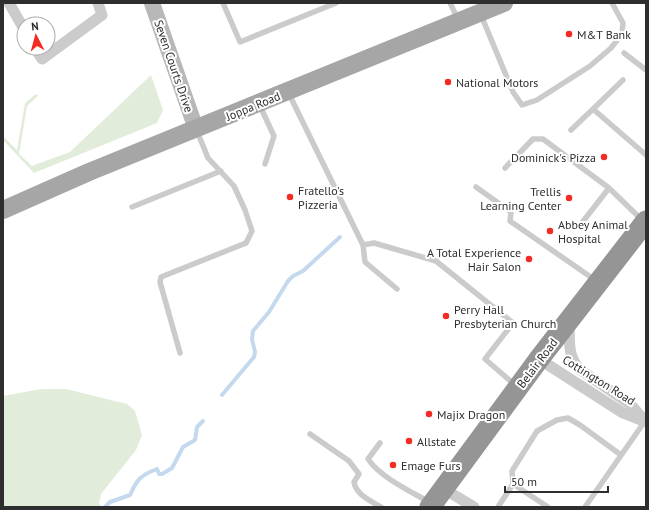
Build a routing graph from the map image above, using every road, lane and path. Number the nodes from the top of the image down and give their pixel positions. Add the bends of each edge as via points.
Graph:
1 (9, 3) edge
2 (98, 3) edge
3 (152, 3) edge
4 (223, 3) edge
5 (336, 3) edge
6 (450, 3) edge
7 (504, 3) edge
8 (612, 3) edge
9 (480, 12) junction
10 (16, 16) edge
11 (459, 21) junction
12 (56, 49) edge
13 (624, 53) dead end
14 (646, 70) edge
15 (624, 80) dead end
16 (288, 92) junction
17 (259, 104) junction
18 (593, 109) junction
19 (196, 129) junction
20 (571, 130) dead end
21 (646, 155) edge
22 (265, 164) dead end
23 (505, 168) dead end
24 (221, 171) junction
25 (476, 187) dead end
26 (609, 188) junction
27 (132, 207) dead end
28 (3, 210) edge
29 (645, 222) edge
30 (581, 224) dead end
31 (363, 245) junction
32 (598, 283) junction
33 (396, 289) dead end
34 (569, 320) junction
35 (180, 353) dead end
36 (540, 359) junction
37 (518, 388) junction
38 (646, 422) edge
39 (310, 434) dead end
40 (380, 443) dead end
41 (622, 455) junction
42 (513, 484) junction
43 (435, 500) edge
44 (381, 507) edge
45 (474, 507) edge
46 (498, 507) edge
47 (548, 507) edge
48 (585, 507) edge

1 - 10 street
2 - 12 street via 102,15
3 - 19 street, Seven Courts Drive
4 - 5 lane via 240,42
6 - 11 lane
7 - 9 main road, Joppa Road
8 - 9 lane via 623,23 622,34 611,48 590,66 537,100 522,105 513,92
9 - 11 main road, Joppa Road
11 - 16 main road, Joppa Road
13 - 14 lane
15 - 18 lane
16 - 17 main road, Joppa Road
16 - 31 lane
17 - 19 main road, Joppa Road
17 - 22 lane via 274,136
18 - 20 lane
18 - 21 lane
19 - 24 lane via 208,158
19 - 28 main road, Joppa Road
23 - 26 lane via 533,140 543,139
24 - 27 lane
24 - 35 lane via 234,186 246,210 252,231 246,243 161,277 160,282
25 - 32 lane via 511,212 510,221
26 - 29 lane
26 - 30 lane
29 - 32 highway, Belair Road
31 - 33 lane via 365,262
31 - 37 lane via 374,243 436,261 513,323 485,359
32 - 34 highway, Belair Road
34 - 36 highway, Belair Road
34 - 38 street, Cottington Road via 570,352 579,369 630,404
36 - 37 highway, Belair Road
36 - 38 street, Cottington Road via 623,413
37 - 43 highway, Belair Road
38 - 41 lane
39 - 44 lane via 349,461 359,474 354,482 355,488
40 - 43 lane via 368,459 372,465 388,477
41 - 42 lane via 568,418 557,420 537,431 512,471
41 - 48 lane
42 - 46 lane
42 - 47 lane
43 - 45 street

